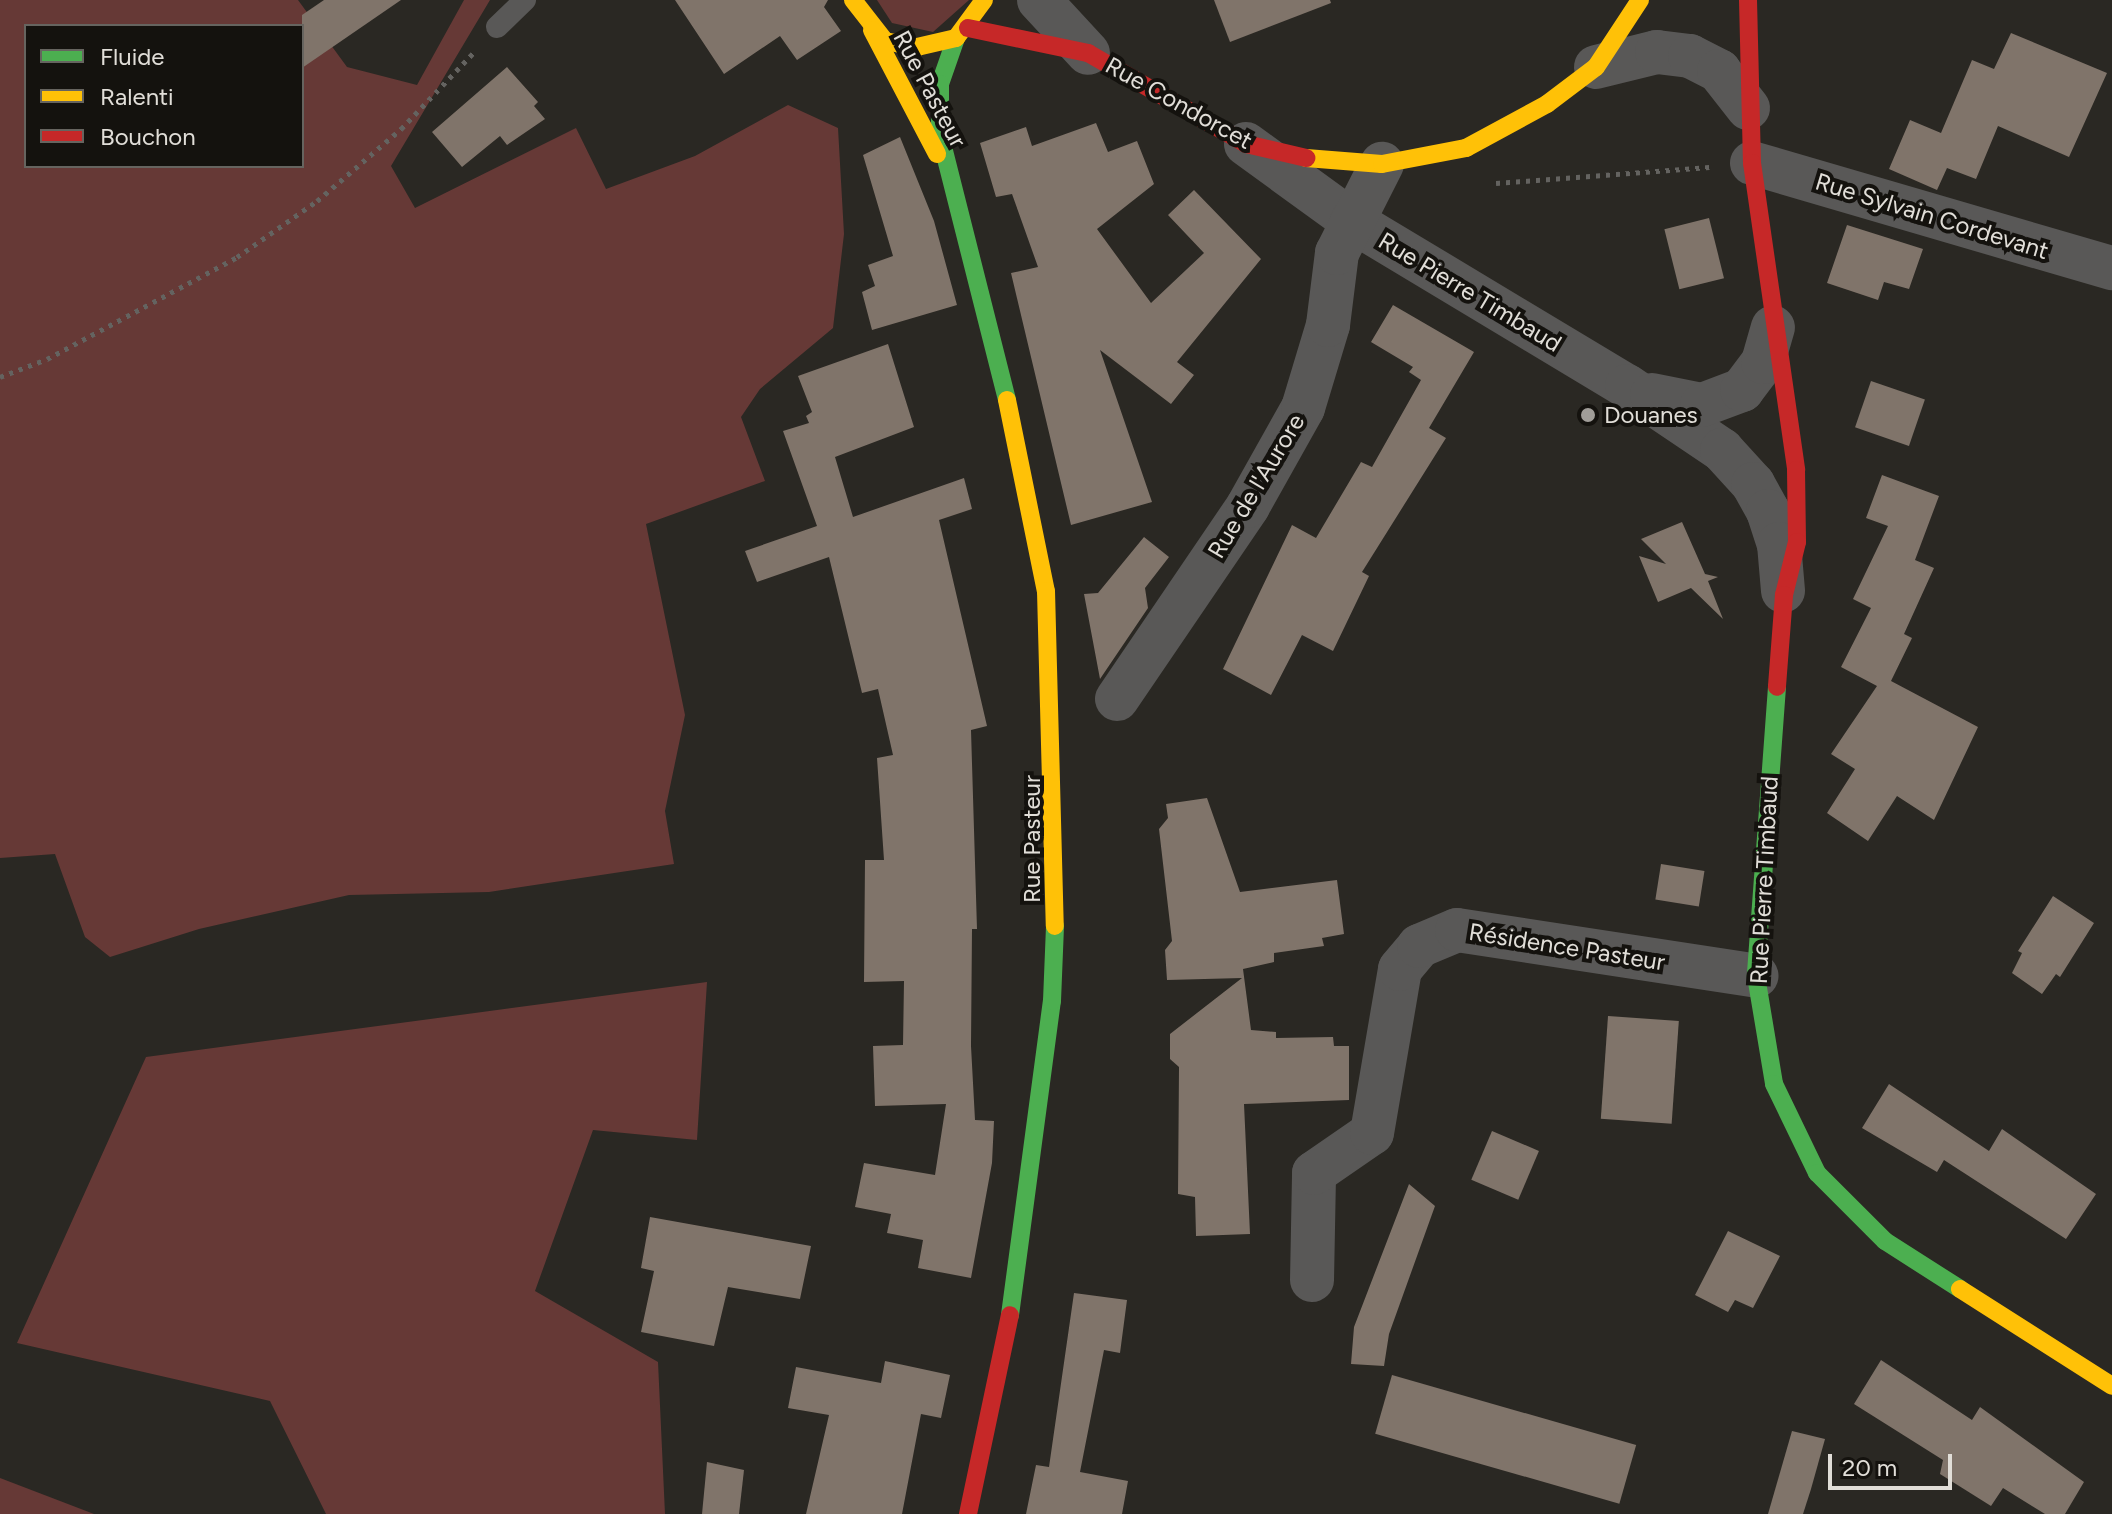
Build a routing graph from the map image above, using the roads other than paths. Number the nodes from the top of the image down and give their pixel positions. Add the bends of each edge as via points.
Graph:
1 (525, 0) edge
2 (853, 0) edge
3 (984, 0) edge
4 (1039, 0) edge
5 (1640, 0) edge
6 (1748, 0) edge
7 (497, 27) road end
8 (872, 30) junction
9 (962, 33) junction
10 (1088, 53) junction
11 (1596, 67) junction
12 (1748, 108) junction
13 (1246, 144) junction
14 (1403, 162) junction
15 (1752, 163) junction
16 (946, 170) junction
17 (1352, 221) junction
18 (2112, 268) edge
19 (1773, 327) junction
20 (1627, 386) junction
21 (1784, 595) junction
22 (1117, 699) dead end
23 (1756, 976) junction
24 (1312, 1280) dead end
25 (2112, 1386) edge
26 (968, 1514) edge

1 - 7 lane
2 - 8 street, Rue Pasteur
3 - 9 street, Rue Pasteur
4 - 10 street, Rue Condorcet
5 - 11 street, Rue Condorcet
6 - 12 street, Rue Pierre Timbaud
8 - 9 street via 901,47
8 - 16 street, Rue Pasteur
9 - 10 street, Rue Condorcet
9 - 16 street, Rue Pasteur via 944,65 938,104
10 - 13 street, Rue Condorcet
11 - 12 street via 1657,52 1690,56 1719,71
11 - 14 street, Rue Condorcet via 1508,128
12 - 15 street, Rue Pierre Timbaud
13 - 14 street, Rue Condorcet via 1293,157
13 - 17 street, Rue Pierre Timbaud
14 - 17 street, Rue de l'Aurore
15 - 18 street, Rue Sylvain Cordevant
15 - 19 street, Rue Pierre Timbaud
16 - 26 street, Rue Pasteur via 987,316 1038,539 1053,662 1057,824 1050,1017 1008,1327
17 - 20 street, Rue Pierre Timbaud
17 - 22 street, Rue de l'Aurore via 1337,253 1328,325 1303,408 1248,506
19 - 20 street via 1755,377 1721,402 1680,404
19 - 21 street, Rue Pierre Timbaud via 1796,470 1797,542
20 - 21 street, Rue Pierre Timbaud via 1722,450 1753,484 1779,544
21 - 23 street, Rue Pierre Timbaud
23 - 24 street, Résidence Pasteur via 1457,930 1419,946 1400,969 1372,1133 1314,1173
23 - 25 street, Rue Pierre Timbaud via 1774,1084 1817,1173 1885,1241

